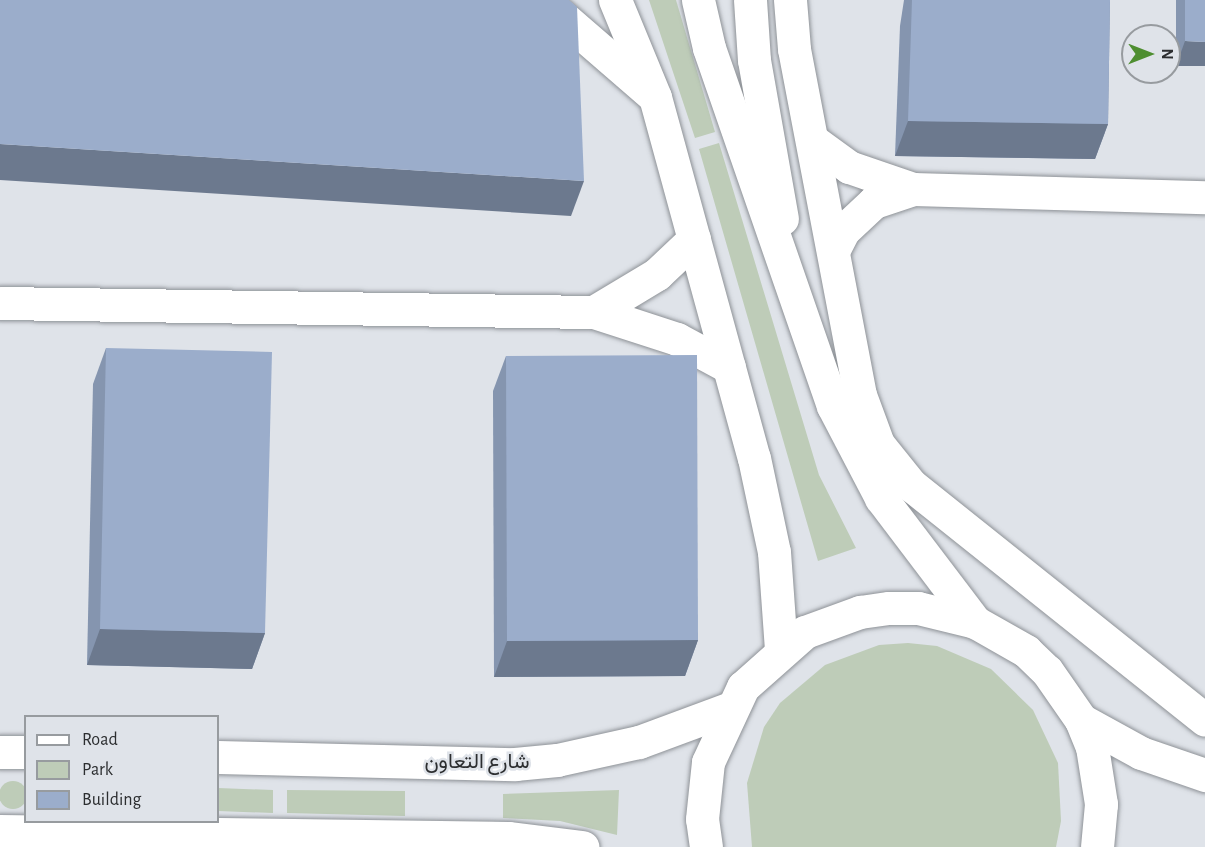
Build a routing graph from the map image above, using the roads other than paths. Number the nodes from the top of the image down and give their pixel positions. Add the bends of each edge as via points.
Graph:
1 (543, 0) edge
2 (615, 0) edge
3 (698, 0) edge
4 (750, 0) edge
5 (790, 0) edge
6 (655, 98) junction
7 (812, 140) junction
8 (913, 189) junction
9 (1205, 197) edge
10 (694, 240) junction
11 (834, 249) junction
12 (785, 272) junction
13 (0, 303) edge
14 (594, 312) junction
15 (729, 367) junction
16 (975, 622) junction
17 (781, 649) junction
18 (728, 709) junction
19 (1081, 720) junction
20 (1205, 720) edge
21 (0, 752) edge
22 (24, 752) edge
23 (219, 757) edge
24 (1205, 775) edge
25 (0, 831) edge
26 (433, 842) edge
27 (582, 847) edge
28 (706, 847) edge
29 (1097, 847) edge

1 - 6 main road
2 - 6 main road
3 - 12 main road via 709,48
4 - 12 main road
5 - 7 main road via 794,49
6 - 10 main road
7 - 8 main road via 849,167
7 - 11 main road
8 - 9 main road
8 - 11 main road via 874,202 843,231
10 - 14 main road via 651,278
10 - 15 main road
11 - 20 main road via 867,420 893,465 930,502
12 - 16 main road via 814,358 855,453 909,541
13 - 14 main road
14 - 15 main road via 677,339
15 - 17 main road via 766,504
16 - 17 main road via 918,608 870,610 832,620
16 - 19 main road via 1040,664
17 - 18 main road
18 - 23 main road, شارع التعاون via 639,742 557,760 515,764
18 - 28 main road via 703,790
19 - 24 main road via 1141,753
19 - 29 main road via 1098,775
21 - 22 main road
25 - 26 main road
26 - 27 main road via 508,838

